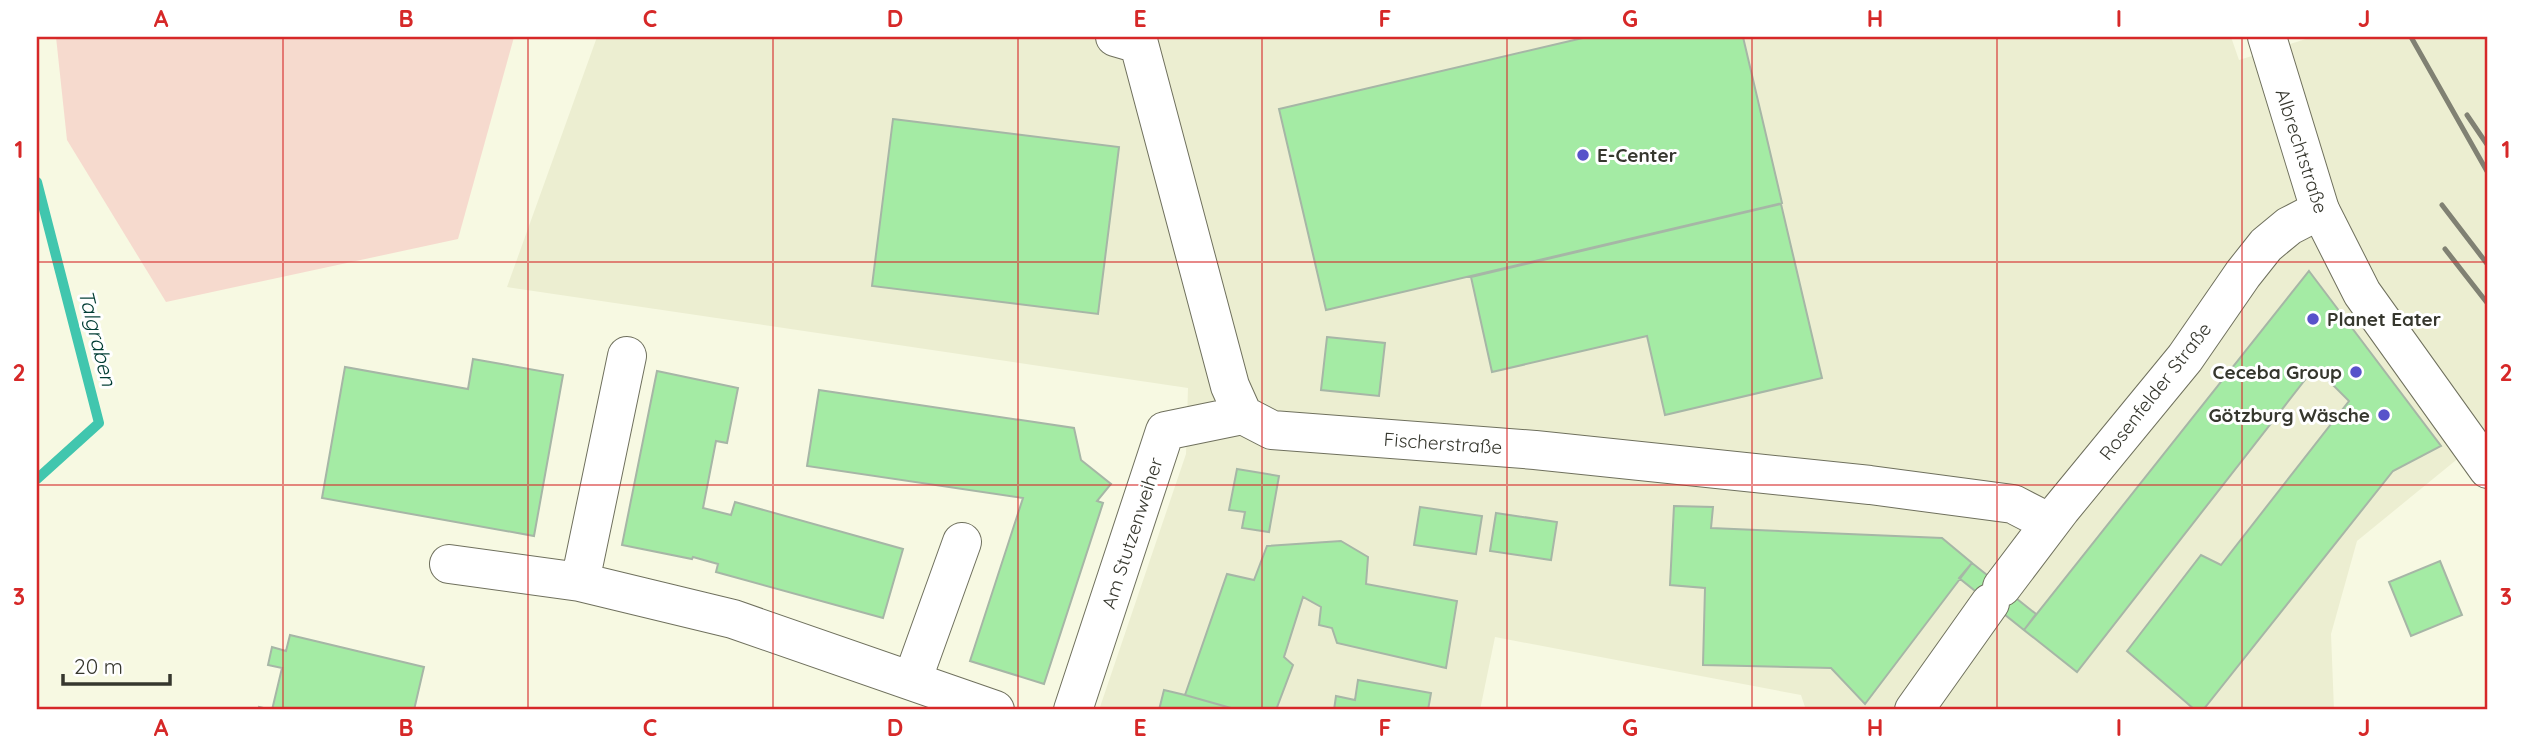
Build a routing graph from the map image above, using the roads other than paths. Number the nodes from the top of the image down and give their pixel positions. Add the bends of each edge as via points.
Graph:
1 (1115, 37) edge
2 (2266, 37) edge
3 (2320, 210) junction
4 (627, 356) dead end
5 (1243, 415) junction
6 (2488, 469) edge
7 (2050, 523) junction
8 (962, 542) dead end
9 (449, 564) dead end
10 (580, 582) junction
11 (912, 681) junction
12 (995, 710) edge
13 (1073, 710) edge
14 (1914, 710) edge

1 - 5 street via 1139,44 1230,386
2 - 3 street, Albrechtstraße
3 - 6 street, Albrechtstraße via 2362,293
3 - 7 street, Rosenfelder Straße via 2266,245 2185,358
4 - 10 street
5 - 7 street, Fischerstraße via 1272,430 1535,450 1965,497 2013,504
5 - 13 street, Am Stutzenweiher via 1166,431
7 - 14 street, Rosenfelder Straße
8 - 11 street
9 - 10 street
10 - 11 street via 733,619
11 - 12 street

